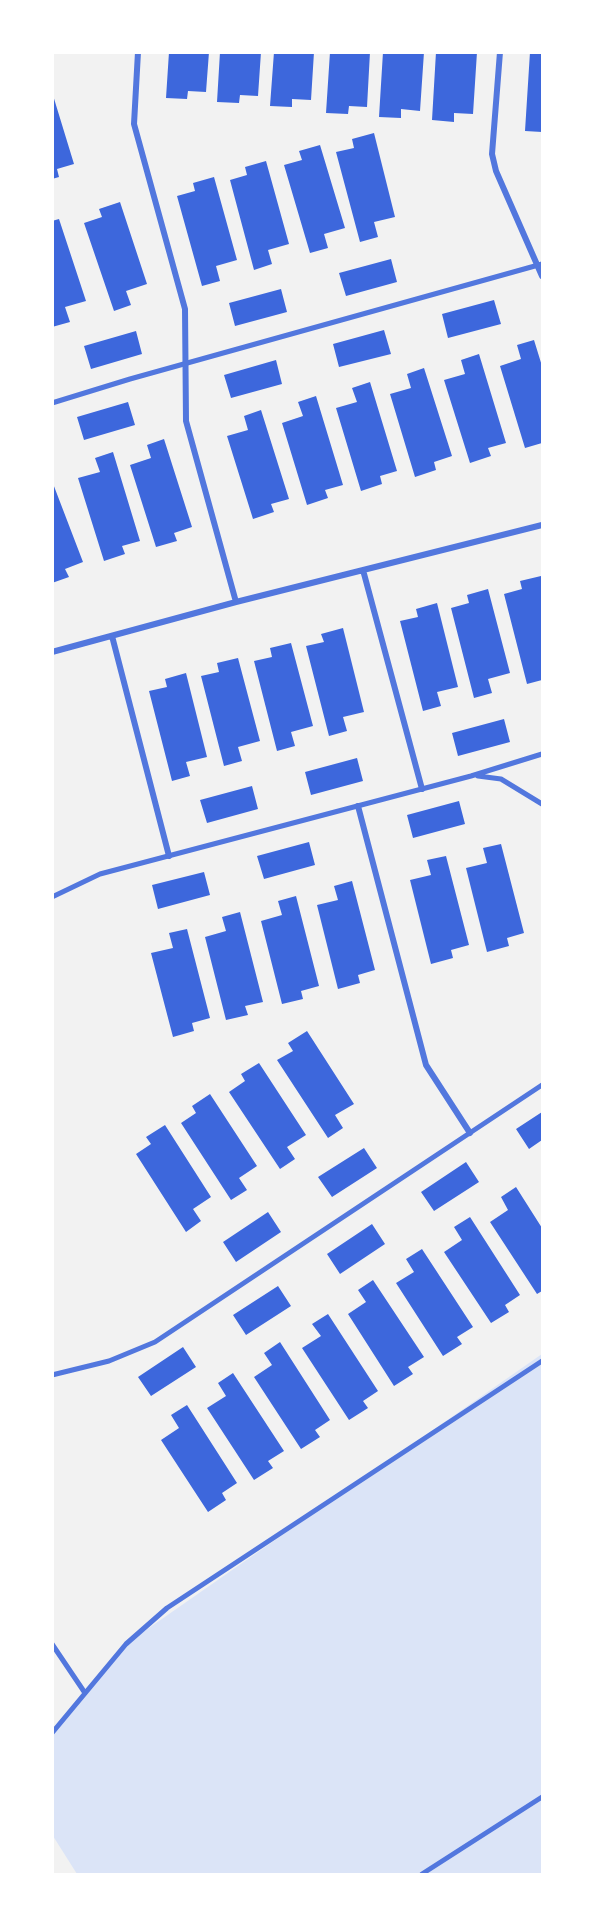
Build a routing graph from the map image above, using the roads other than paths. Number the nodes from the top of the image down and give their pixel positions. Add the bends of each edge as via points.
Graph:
1 (138, 52) edge
2 (500, 52) edge
3 (541, 265) edge
4 (542, 276) edge
5 (186, 364) junction
6 (52, 403) edge
7 (542, 526) edge
8 (363, 570) junction
9 (236, 601) junction
10 (112, 636) junction
11 (52, 652) edge
12 (542, 754) edge
13 (471, 776) junction
14 (422, 789) junction
15 (542, 804) edge
16 (358, 806) junction
17 (169, 856) junction
18 (52, 897) edge
19 (542, 1085) edge
20 (470, 1133) junction
21 (542, 1361) edge
22 (52, 1374) edge
23 (52, 1644) edge
24 (85, 1693) junction
25 (52, 1733) edge
26 (542, 1797) edge
27 (422, 1874) edge

1 - 5 street via 134,124 185,309
2 - 3 street via 492,154
3 - 4 street
3 - 5 lane
5 - 6 lane
5 - 9 street via 186,421
7 - 8 street
8 - 9 street
8 - 14 street
9 - 10 street
10 - 11 street
10 - 17 street
12 - 13 lane
13 - 14 lane
13 - 15 lane via 500,779
14 - 16 lane
16 - 17 lane
16 - 20 street via 426,1065
17 - 18 lane via 100,874
19 - 20 lane
20 - 22 lane via 155,1342 109,1362
21 - 24 lane via 167,1608 126,1644
23 - 24 lane
24 - 25 lane
26 - 27 lane

